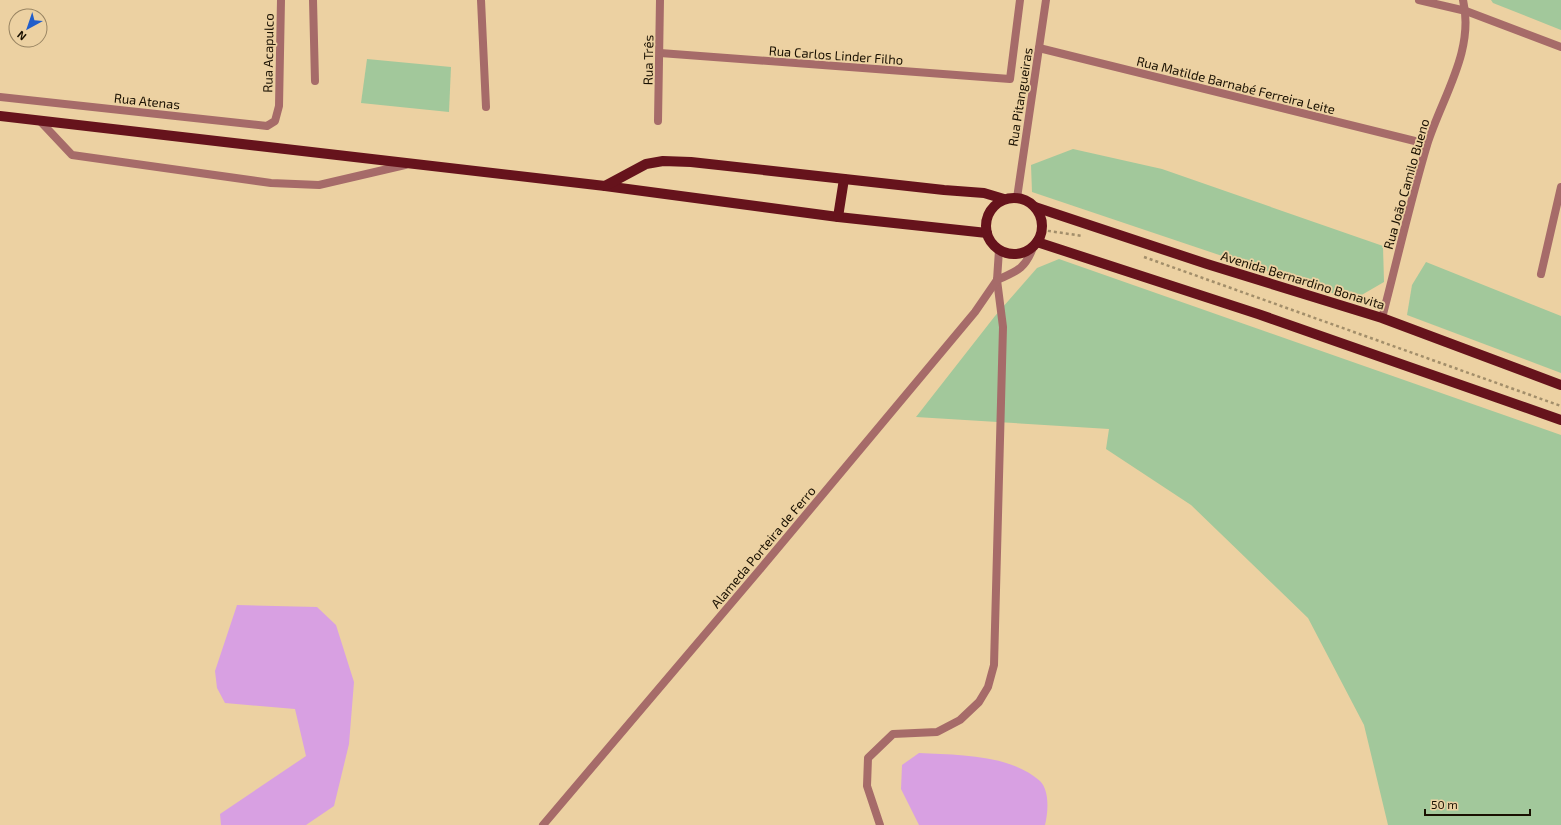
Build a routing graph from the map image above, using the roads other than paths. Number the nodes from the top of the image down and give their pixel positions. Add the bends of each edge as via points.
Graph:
1 (281, 0) edge
2 (313, 0) edge
3 (481, 0) edge
4 (660, 0) edge
5 (1020, 0) edge
6 (1046, 0) edge
7 (1419, 0) edge
8 (1463, 0) edge
9 (1466, 11) junction
10 (1561, 47) edge
11 (1039, 48) junction
12 (660, 54) junction
13 (315, 81) dead end
14 (0, 97) edge
15 (279, 106) joint
16 (486, 106) dead end
17 (0, 116) edge
18 (40, 121) junction
19 (658, 121) dead end
20 (1427, 144) junction
21 (408, 164) junction
22 (844, 179) junction
23 (605, 186) junction
24 (1561, 187) edge
25 (1017, 198) junction
26 (1004, 199) junction
27 (1035, 206) junction
28 (838, 217) junction
29 (987, 233) junction
30 (1036, 244) junction
31 (999, 250) junction
32 (1541, 274) dead end
33 (997, 280) junction
34 (1382, 318) junction
35 (1561, 385) edge
36 (1561, 420) edge
37 (543, 825) edge
38 (880, 825) edge

1 - 15 street, Rua Acapulco
2 - 13 street
3 - 16 street
4 - 12 street, Rua Três
5 - 12 street, Rua Carlos Linder Filho via 1010,79
6 - 11 street, Rua Pitangueiras
7 - 9 street
8 - 9 street, Rua João Camilo Bueno
9 - 10 street
9 - 20 street, Rua João Camilo Bueno via 1464,49
11 - 20 street, Rua Matilde Barnabé Ferreira Leite
11 - 25 street, Rua Pitangueiras
12 - 19 street, Rua Três
14 - 15 street, Rua Atenas via 267,126 275,121
17 - 18 main road
18 - 21 main road
18 - 21 street via 72,155 271,183 319,186
20 - 34 street, Rua João Camilo Bueno
21 - 23 main road
22 - 23 main road via 663,161 646,164
22 - 26 main road via 984,193
22 - 28 main road
23 - 28 main road
24 - 32 street
25 - 26 main road, Avenida Bernardino Bonavita
25 - 27 main road, Avenida Bernardino Bonavita
26 - 29 main road via 989,213 986,219
27 - 30 main road via 1041,218 1042,230
27 - 34 main road, Avenida Bernardino Bonavita via 1207,264
28 - 29 main road
29 - 31 main road
30 - 31 main road via 1020,253
30 - 33 street, Alameda Porteira de Ferro via 1022,268
30 - 36 main road via 1251,312
31 - 33 street
33 - 37 street, Alameda Porteira de Ferro via 947,346
33 - 38 street via 1003,327 994,665 988,687 979,702 960,720 937,732 893,734 868,758 867,786
34 - 35 main road, Avenida Bernardino Bonavita

